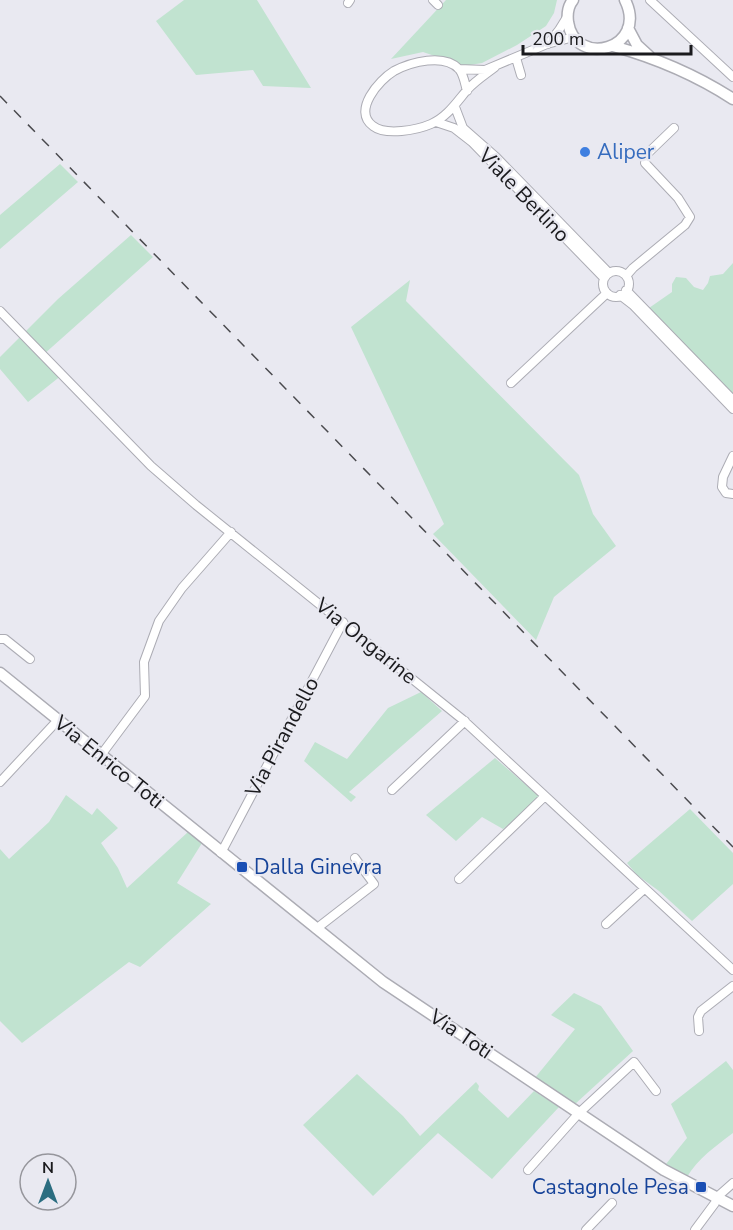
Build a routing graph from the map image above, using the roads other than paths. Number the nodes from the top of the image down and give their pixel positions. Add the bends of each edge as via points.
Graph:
1 (625, 0) edge
2 (650, 0) edge
3 (570, 1) edge
4 (567, 17) junction
5 (628, 28) junction
6 (574, 38) junction
7 (547, 44) junction
8 (613, 46) junction
9 (651, 57) junction
10 (516, 58) junction
11 (495, 67) junction
12 (459, 69) junction
13 (521, 75) dead end
14 (733, 77) edge
15 (467, 91) junction
16 (733, 99) edge
17 (455, 107) junction
18 (436, 122) junction
19 (674, 128) dead end
20 (607, 276) junction
21 (626, 276) junction
22 (607, 293) junction
23 (623, 293) junction
24 (0, 311) edge
25 (511, 383) dead end
26 (733, 400) edge
27 (733, 409) edge
28 (733, 456) edge
29 (733, 495) edge
30 (231, 532) junction
31 (343, 622) junction
32 (0, 639) edge
33 (30, 658) dead end
34 (0, 673) edge
35 (58, 720) junction
36 (465, 721) junction
37 (101, 755) junction
38 (0, 782) edge
39 (392, 790) dead end
40 (545, 796) junction
41 (220, 852) junction
42 (355, 858) dead end
43 (459, 879) dead end
44 (645, 889) junction
45 (606, 924) dead end
46 (316, 929) junction
47 (733, 970) edge
48 (733, 986) edge
49 (699, 1031) dead end
50 (657, 1091) dead end
51 (579, 1113) junction
52 (528, 1170) dead end
53 (733, 1183) edge
54 (716, 1198) junction
55 (612, 1203) dead end
56 (733, 1206) edge
57 (586, 1230) edge
58 (695, 1230) edge

1 - 5 main road via 629,9
2 - 14 street
3 - 4 main road
4 - 6 main road
4 - 7 street
5 - 8 main road
5 - 9 main road
6 - 7 street
6 - 8 main road via 592,49
7 - 10 street
8 - 9 main road
9 - 16 main road via 705,81
10 - 11 street
10 - 13 street
11 - 12 street
11 - 15 street
12 - 15 street
12 - 18 street via 434,60 408,65 387,75 369,98 367,118 381,130 412,130
15 - 17 street
17 - 18 street
17 - 20 street, Viale Berlino via 463,128 496,157
18 - 20 street, Viale Berlino via 454,128 472,142
19 - 21 street via 647,154 645,163 690,217
20 - 21 street via 619,272
20 - 22 street via 603,286
21 - 23 street via 628,283
22 - 23 street
22 - 25 street
23 - 26 street
23 - 27 street
24 - 30 street, Via Ongarine via 151,466
28 - 29 street via 722,487
30 - 31 street, Via Ongarine
30 - 37 street via 159,621 144,662 145,696
31 - 36 street, Via Ongarine
31 - 41 street, Via Pirandello
32 - 33 street
34 - 35 main road, Via Enrico Toti
35 - 37 main road, Via Enrico Toti
35 - 38 street
36 - 39 street
36 - 40 street, Via Ongarine
37 - 41 main road, Via Enrico Toti
40 - 43 street
40 - 44 street, Via Ongarine
41 - 46 main road, Via Toti
42 - 46 street via 374,884
44 - 45 street
44 - 47 street, Via Ongarine
46 - 51 main road, Via Toti via 383,982
48 - 49 street via 701,1011
50 - 51 street via 634,1062
51 - 52 street
51 - 54 main road, Via Toti via 664,1170
53 - 54 street
54 - 56 main road, Via Toti
54 - 58 street
55 - 57 street

